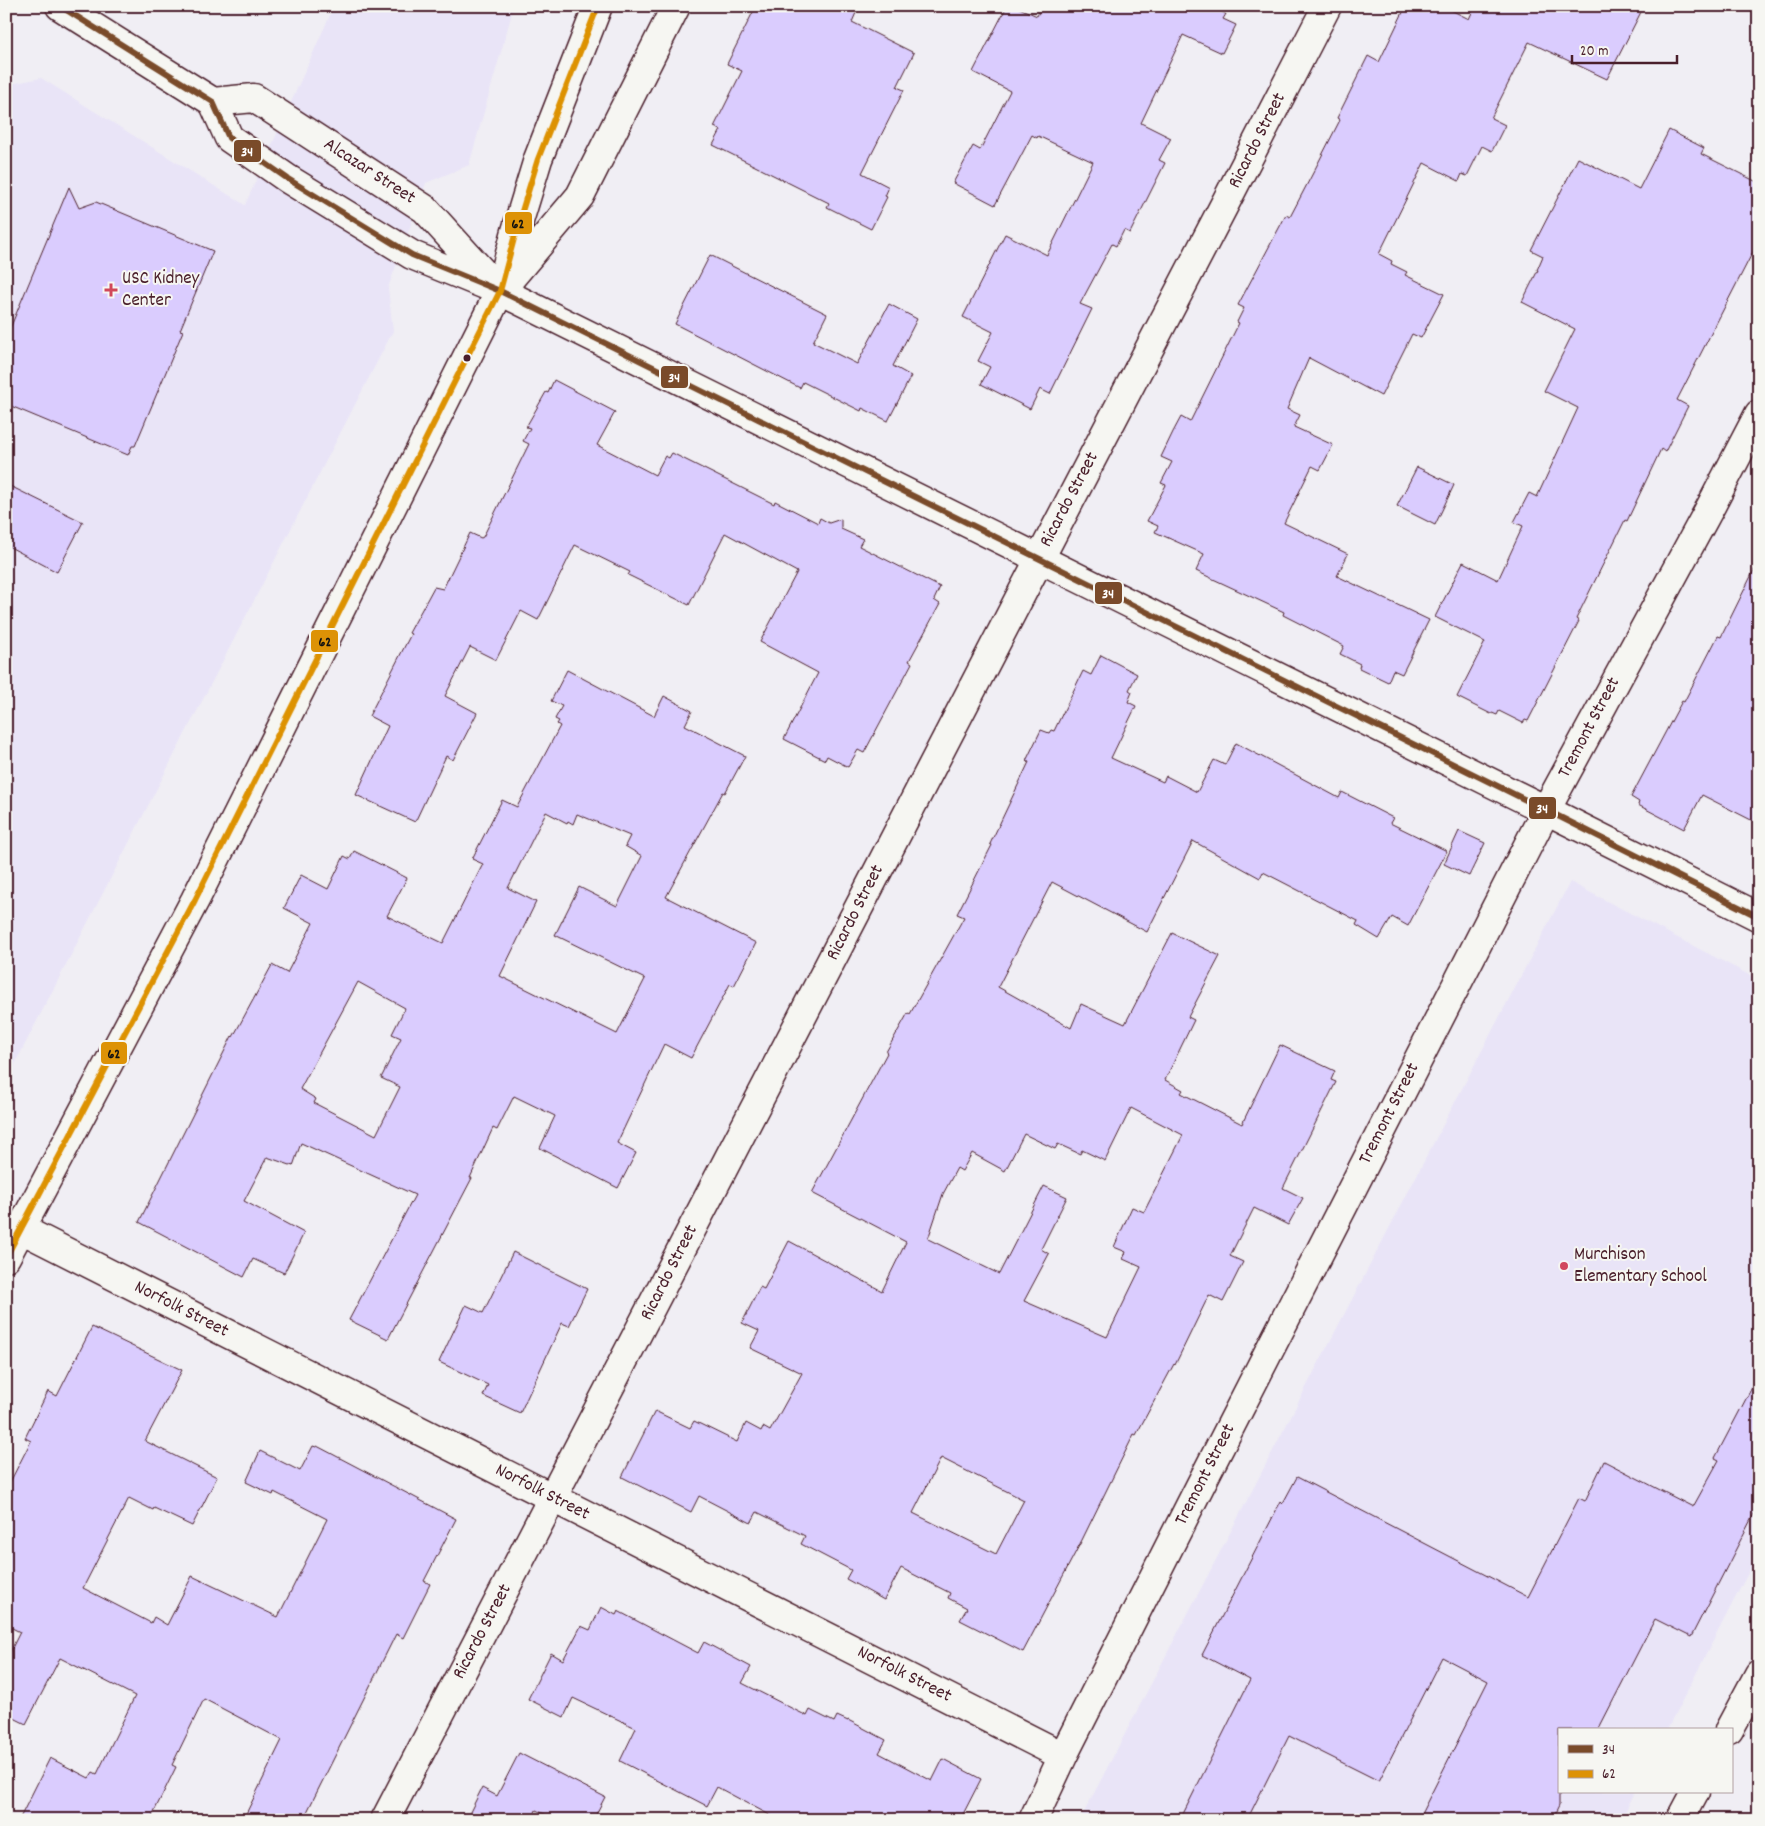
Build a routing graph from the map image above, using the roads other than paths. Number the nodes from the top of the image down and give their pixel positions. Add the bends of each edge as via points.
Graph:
1 (60, 6) edge
2 (598, 6) edge
3 (676, 6) edge
4 (1327, 6) edge
5 (213, 102) junction
6 (500, 291) junction
7 (1759, 414) edge
8 (1039, 559) junction
9 (1546, 810) junction
10 (1759, 917) edge
11 (21, 1229) junction
12 (6, 1257) edge
13 (553, 1499) junction
14 (1759, 1674) edge
15 (1730, 1728) edge
16 (1063, 1756) junction
17 (1694, 1794) edge
18 (385, 1820) edge
19 (1033, 1820) edge
20 (1680, 1820) edge

1 - 5 street
2 - 6 street via 538,158
3 - 6 street via 580,196
4 - 8 street, Ricardo Street
5 - 6 street, Alcazar Street via 229,138 288,179 412,255
5 - 6 street, Alcazar Street via 254,98 425,209
6 - 8 street, Alcazar Street
6 - 11 street via 199,891
7 - 9 street, Tremont Street
8 - 9 street, Alcazar Street
8 - 13 street, Ricardo Street
9 - 10 street, Alcazar Street
9 - 16 street, Tremont Street
11 - 12 street
11 - 13 street, Norfolk Street
13 - 16 street, Norfolk Street
13 - 18 street, Ricardo Street
14 - 15 street
16 - 19 street, Tremont Street
17 - 20 street

